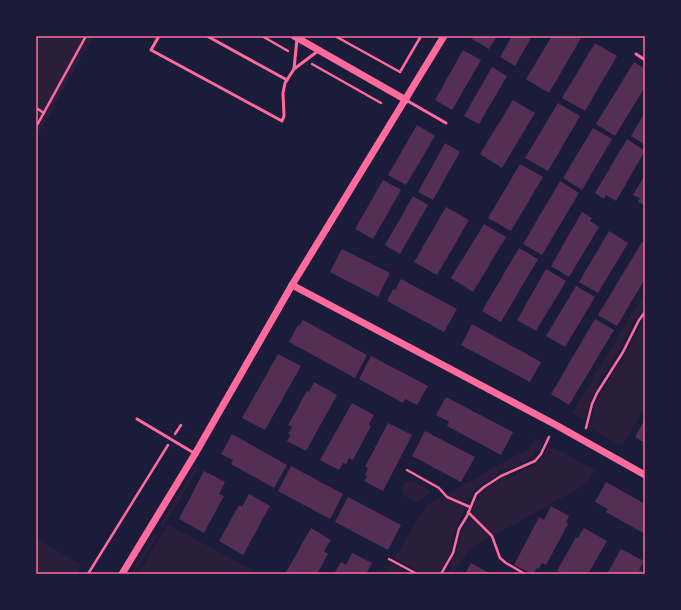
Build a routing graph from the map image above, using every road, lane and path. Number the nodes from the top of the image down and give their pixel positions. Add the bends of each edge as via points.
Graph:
1 (86, 36) edge
2 (159, 36) edge
3 (207, 36) edge
4 (262, 36) edge
5 (335, 36) edge
6 (421, 36) edge
7 (444, 36) edge
8 (296, 37) edge
9 (319, 50) junction
10 (636, 54) dead end
11 (295, 55) junction
12 (645, 60) edge
13 (306, 61) junction
14 (294, 69) junction
15 (287, 80) junction
16 (406, 100) junction
17 (381, 103) dead end
18 (36, 108) edge
19 (44, 113) junction
20 (446, 124) dead end
21 (36, 127) edge
22 (292, 285) junction
23 (645, 312) edge
24 (137, 419) dead end
25 (181, 425) dead end
26 (586, 428) dead end
27 (175, 433) dead end
28 (549, 437) dead end
29 (167, 447) dead end
30 (195, 454) junction
31 (407, 470) dead end
32 (645, 475) edge
33 (470, 507) junction
34 (468, 512) junction
35 (389, 559) dead end
36 (88, 574) edge
37 (122, 574) edge
38 (417, 574) edge
39 (441, 574) edge
40 (525, 574) edge

1 - 19 path
2 - 15 lane via 151,50 282,121 283,94
3 - 15 lane
4 - 11 path
5 - 6 path via 400,72
7 - 16 street
8 - 9 street
8 - 11 lane
9 - 13 lane
9 - 16 street
10 - 12 lane
11 - 14 lane
13 - 14 lane
13 - 17 path
14 - 15 lane
16 - 20 lane
16 - 22 street
18 - 19 path
19 - 21 path
22 - 30 street
22 - 32 street
23 - 26 path via 597,392
24 - 30 lane
25 - 27 path
28 - 33 path via 535,461 501,476 484,487 476,494
29 - 36 path
30 - 37 street
31 - 33 path via 439,488 447,497
33 - 34 path
34 - 39 path via 459,529 453,553
34 - 40 path via 492,536 500,558
35 - 38 path

